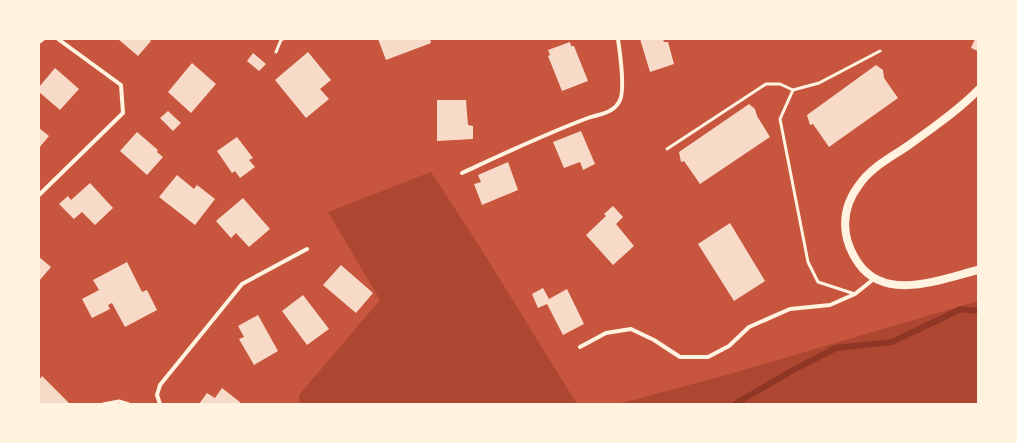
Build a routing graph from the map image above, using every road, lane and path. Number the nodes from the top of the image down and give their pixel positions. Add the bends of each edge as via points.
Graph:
1 (43, 39) edge
2 (58, 39) edge
3 (283, 39) edge
4 (618, 39) edge
5 (39, 42) edge
6 (880, 51) dead end
7 (276, 52) dead end
8 (793, 90) junction
9 (978, 90) edge
10 (666, 149) dead end
11 (462, 173) dead end
12 (39, 195) edge
13 (307, 249) dead end
14 (978, 270) edge
15 (875, 278) junction
16 (855, 294) junction
17 (580, 348) dead end
18 (103, 404) edge
19 (129, 404) edge
20 (160, 404) edge

1 - 5 street
2 - 12 street via 121,85 123,113
3 - 7 lane
4 - 11 street via 623,81 620,101 610,112 566,126
6 - 8 lane via 819,83
8 - 10 lane via 780,84 766,84
8 - 16 lane via 780,119 808,262 818,282
9 - 15 main road via 940,122 875,169 856,189 844,226 852,254 862,268
13 - 20 street via 242,284 160,385 157,395
14 - 15 main road via 916,285 890,284
15 - 16 street
16 - 17 street via 830,305 790,308 749,328 729,346 708,357 680,357 631,329 606,333
18 - 19 lane via 119,401

